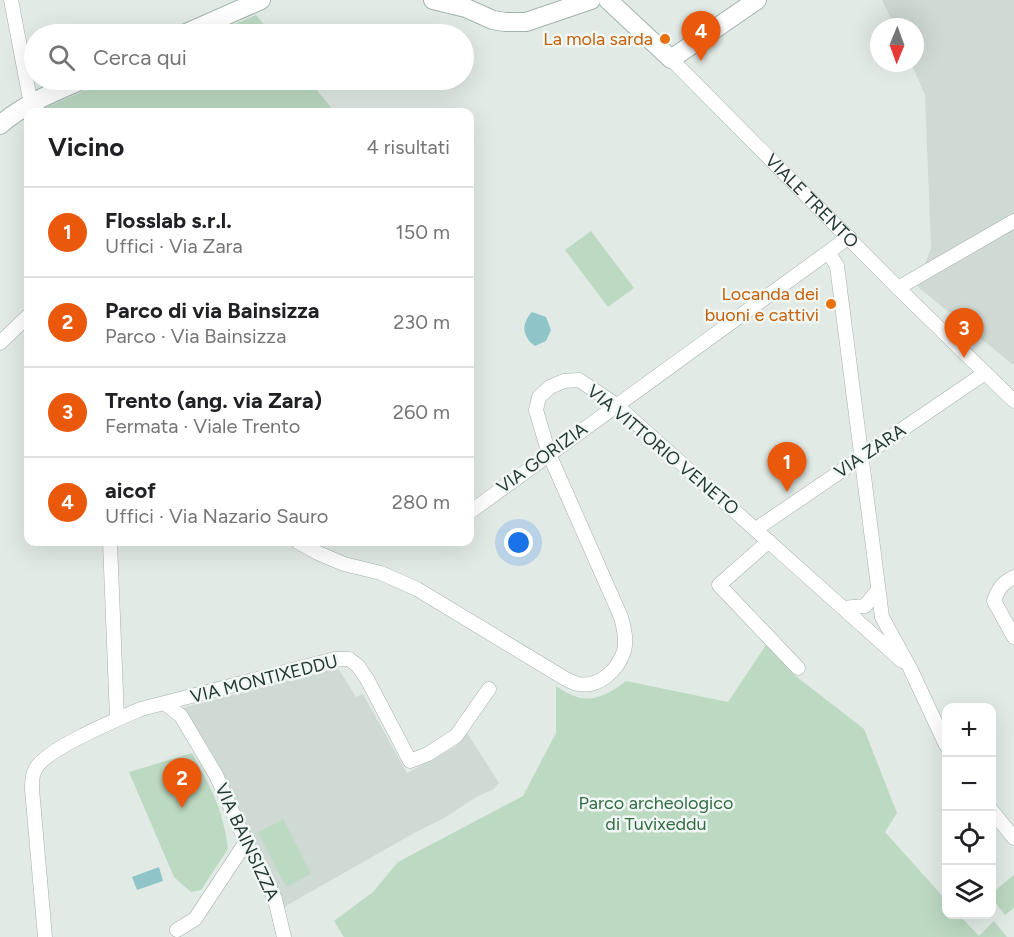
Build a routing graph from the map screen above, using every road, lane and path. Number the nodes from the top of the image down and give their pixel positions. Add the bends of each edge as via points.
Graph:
1 (11, 0) edge
2 (433, 0) edge
3 (591, 0) edge
4 (608, 0) edge
5 (757, 0) edge
6 (265, 1) edge
7 (209, 24) edge
8 (24, 58) edge
9 (671, 59) junction
10 (31, 90) edge
11 (65, 90) edge
12 (35, 108) edge
13 (24, 112) edge
14 (0, 125) edge
15 (1014, 221) edge
16 (849, 237) junction
17 (829, 253) junction
18 (898, 288) junction
19 (24, 320) edge
20 (0, 343) edge
21 (985, 373) junction
22 (1014, 401) edge
23 (615, 405) junction
24 (549, 454) junction
25 (861, 457) junction
26 (474, 509) edge
27 (756, 529) junction
28 (770, 541) junction
29 (110, 546) edge
30 (305, 546) edge
31 (1014, 577) edge
32 (878, 590) junction
33 (843, 608) junction
34 (1014, 637) edge
35 (798, 668) dead end
36 (910, 668) junction
37 (489, 689) dead end
38 (166, 704) junction
39 (117, 719) junction
40 (942, 736) edge
41 (996, 816) edge
42 (1014, 838) edge
43 (246, 842) junction
44 (177, 930) dead end
45 (45, 937) edge
46 (284, 937) edge

1 - 8 street
2 - 3 street via 505,22 526,22
4 - 9 street, VIALE TRENTO
5 - 9 street
6 - 7 street
9 - 16 street, VIALE TRENTO
10 - 12 street
11 - 12 street
13 - 14 street
15 - 18 street
16 - 17 street, VIA GORIZIA
16 - 18 street, VIALE TRENTO
17 - 23 street, VIA GORIZIA
17 - 25 street via 837,266
18 - 21 street, VIALE TRENTO
19 - 20 street
21 - 22 street, VIALE TRENTO
21 - 25 street, VIA ZARA
23 - 24 street, VIA GORIZIA
23 - 24 street, VIA VITTORIO VENETO via 579,380 550,387 539,397 536,410
23 - 27 street, VIA VITTORIO VENETO
24 - 26 street, VIA GORIZIA
24 - 30 street, VIA VITTORIO VENETO via 625,634 625,650 616,667 593,684 578,684 564,678 417,589
25 - 27 street, VIA ZARA
25 - 32 street
27 - 28 street, VIA VITTORIO VENETO
28 - 33 street, VIA VITTORIO VENETO
28 - 35 street via 719,585
29 - 39 street
31 - 34 street via 1003,583 994,601
32 - 33 street via 865,606
32 - 36 street via 882,617
33 - 36 street, VIA VITTORIO VENETO
36 - 40 street
37 - 38 street, VIA MONTIXEDDU via 456,736 410,761 367,679 349,659 335,659
38 - 39 street
38 - 43 street, VIA BAINSIZZA via 181,716 216,776
39 - 45 street via 44,757 35,770 32,789
41 - 42 street
43 - 44 street via 195,919
43 - 46 street, VIA BAINSIZZA via 275,899

